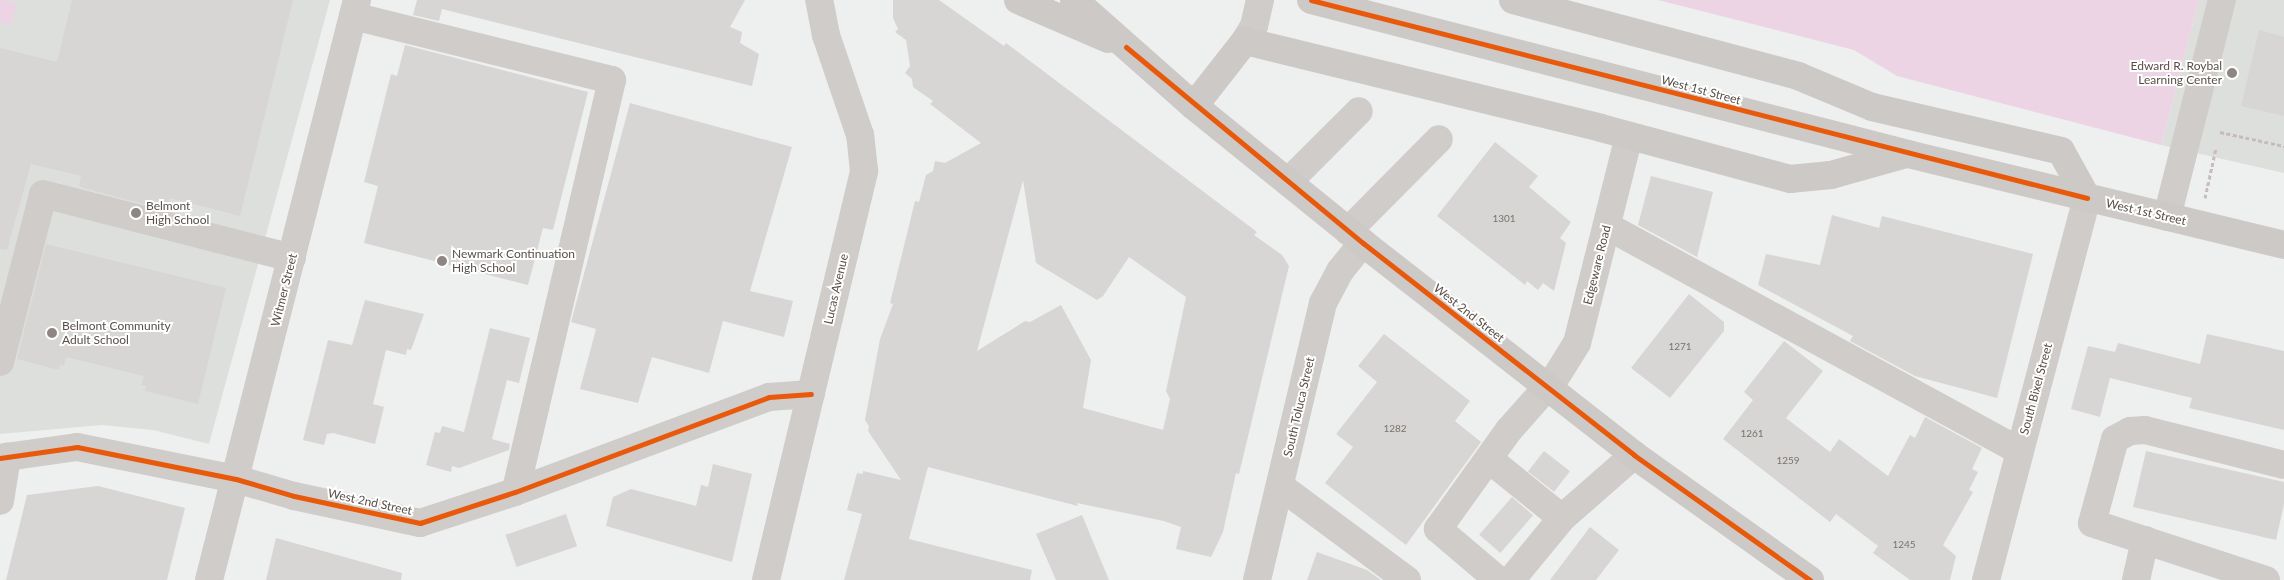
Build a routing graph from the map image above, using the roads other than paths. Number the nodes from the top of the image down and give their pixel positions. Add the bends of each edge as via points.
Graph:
1 (819, 0) edge
2 (1018, 0) edge
3 (1074, 0) edge
4 (1260, 0) edge
5 (1310, 0) edge
6 (1513, 0) edge
7 (2222, 0) edge
8 (355, 8) edge
9 (1245, 41) junction
10 (1126, 47) junction
11 (1194, 106) junction
12 (1358, 110) dead end
13 (1629, 136) junction
14 (1439, 139) dead end
15 (1908, 154) junction
16 (1288, 182) junction
17 (2087, 198) junction
18 (2167, 217) junction
19 (1607, 226) junction
20 (1355, 237) junction
21 (2284, 245) edge
22 (292, 258) junction
23 (0, 362) edge
24 (1548, 387) junction
25 (811, 394) junction
26 (2020, 451) junction
27 (1634, 455) junction
28 (4, 458) edge
29 (1490, 460) junction
30 (2284, 465) edge
31 (236, 479) junction
32 (1280, 486) junction
33 (515, 492) junction
34 (0, 501) edge
35 (1562, 518) junction
36 (2145, 540) junction
37 (2213, 571) edge
38 (209, 580) edge
39 (766, 580) edge
40 (1257, 580) edge
41 (1407, 580) edge
42 (1498, 580) edge
43 (1511, 580) edge
44 (1810, 580) edge
45 (1986, 580) edge
46 (2136, 580) edge
47 (2266, 580) edge

1 - 25 street, Lucas Avenue via 864,156 864,171
2 - 10 main road, West 2nd Street
3 - 10 main road, West 2nd Street
4 - 9 street via 1254,26
5 - 15 main road, West 1st Street
6 - 17 main road via 1798,76 1872,107 2061,151
7 - 18 street
8 - 22 street, Witmer Street
8 - 33 street via 612,80
9 - 11 main road
9 - 13 main road
10 - 11 main road, West 2nd Street
11 - 16 main road, West 2nd Street
12 - 16 street
13 - 15 main road via 1790,179 1831,175
13 - 19 street, Edgeware Road
14 - 20 street, South Toluca Street
15 - 17 main road, West 1st Street
16 - 20 main road, West 2nd Street
17 - 18 main road, West 1st Street
17 - 26 street, South Bixel Street
18 - 21 main road, West 1st Street
19 - 24 street, Edgeware Road via 1577,343
19 - 26 street
20 - 24 main road, West 2nd Street
20 - 32 street, South Toluca Street via 1323,303
22 - 23 street via 43,194
22 - 31 street, Witmer Street
24 - 27 main road, West 2nd Street
24 - 29 street, Edgeware Road via 1509,430
25 - 33 street, West 2nd Street via 769,397
25 - 39 street, Lucas Avenue
26 - 45 street, South Bixel Street
27 - 35 street
27 - 44 main road, West 2nd Street
28 - 31 street, West 2nd Street via 76,447
28 - 34 street
29 - 35 street
29 - 42 street, Edgeware Road via 1438,529
30 - 36 street via 2145,430 2130,431 2115,439 2092,523
31 - 33 street, West 2nd Street via 294,496 420,523
31 - 38 street, Witmer Street
32 - 40 street, South Toluca Street
32 - 41 street
35 - 43 street
36 - 37 street
36 - 46 street
37 - 47 street

